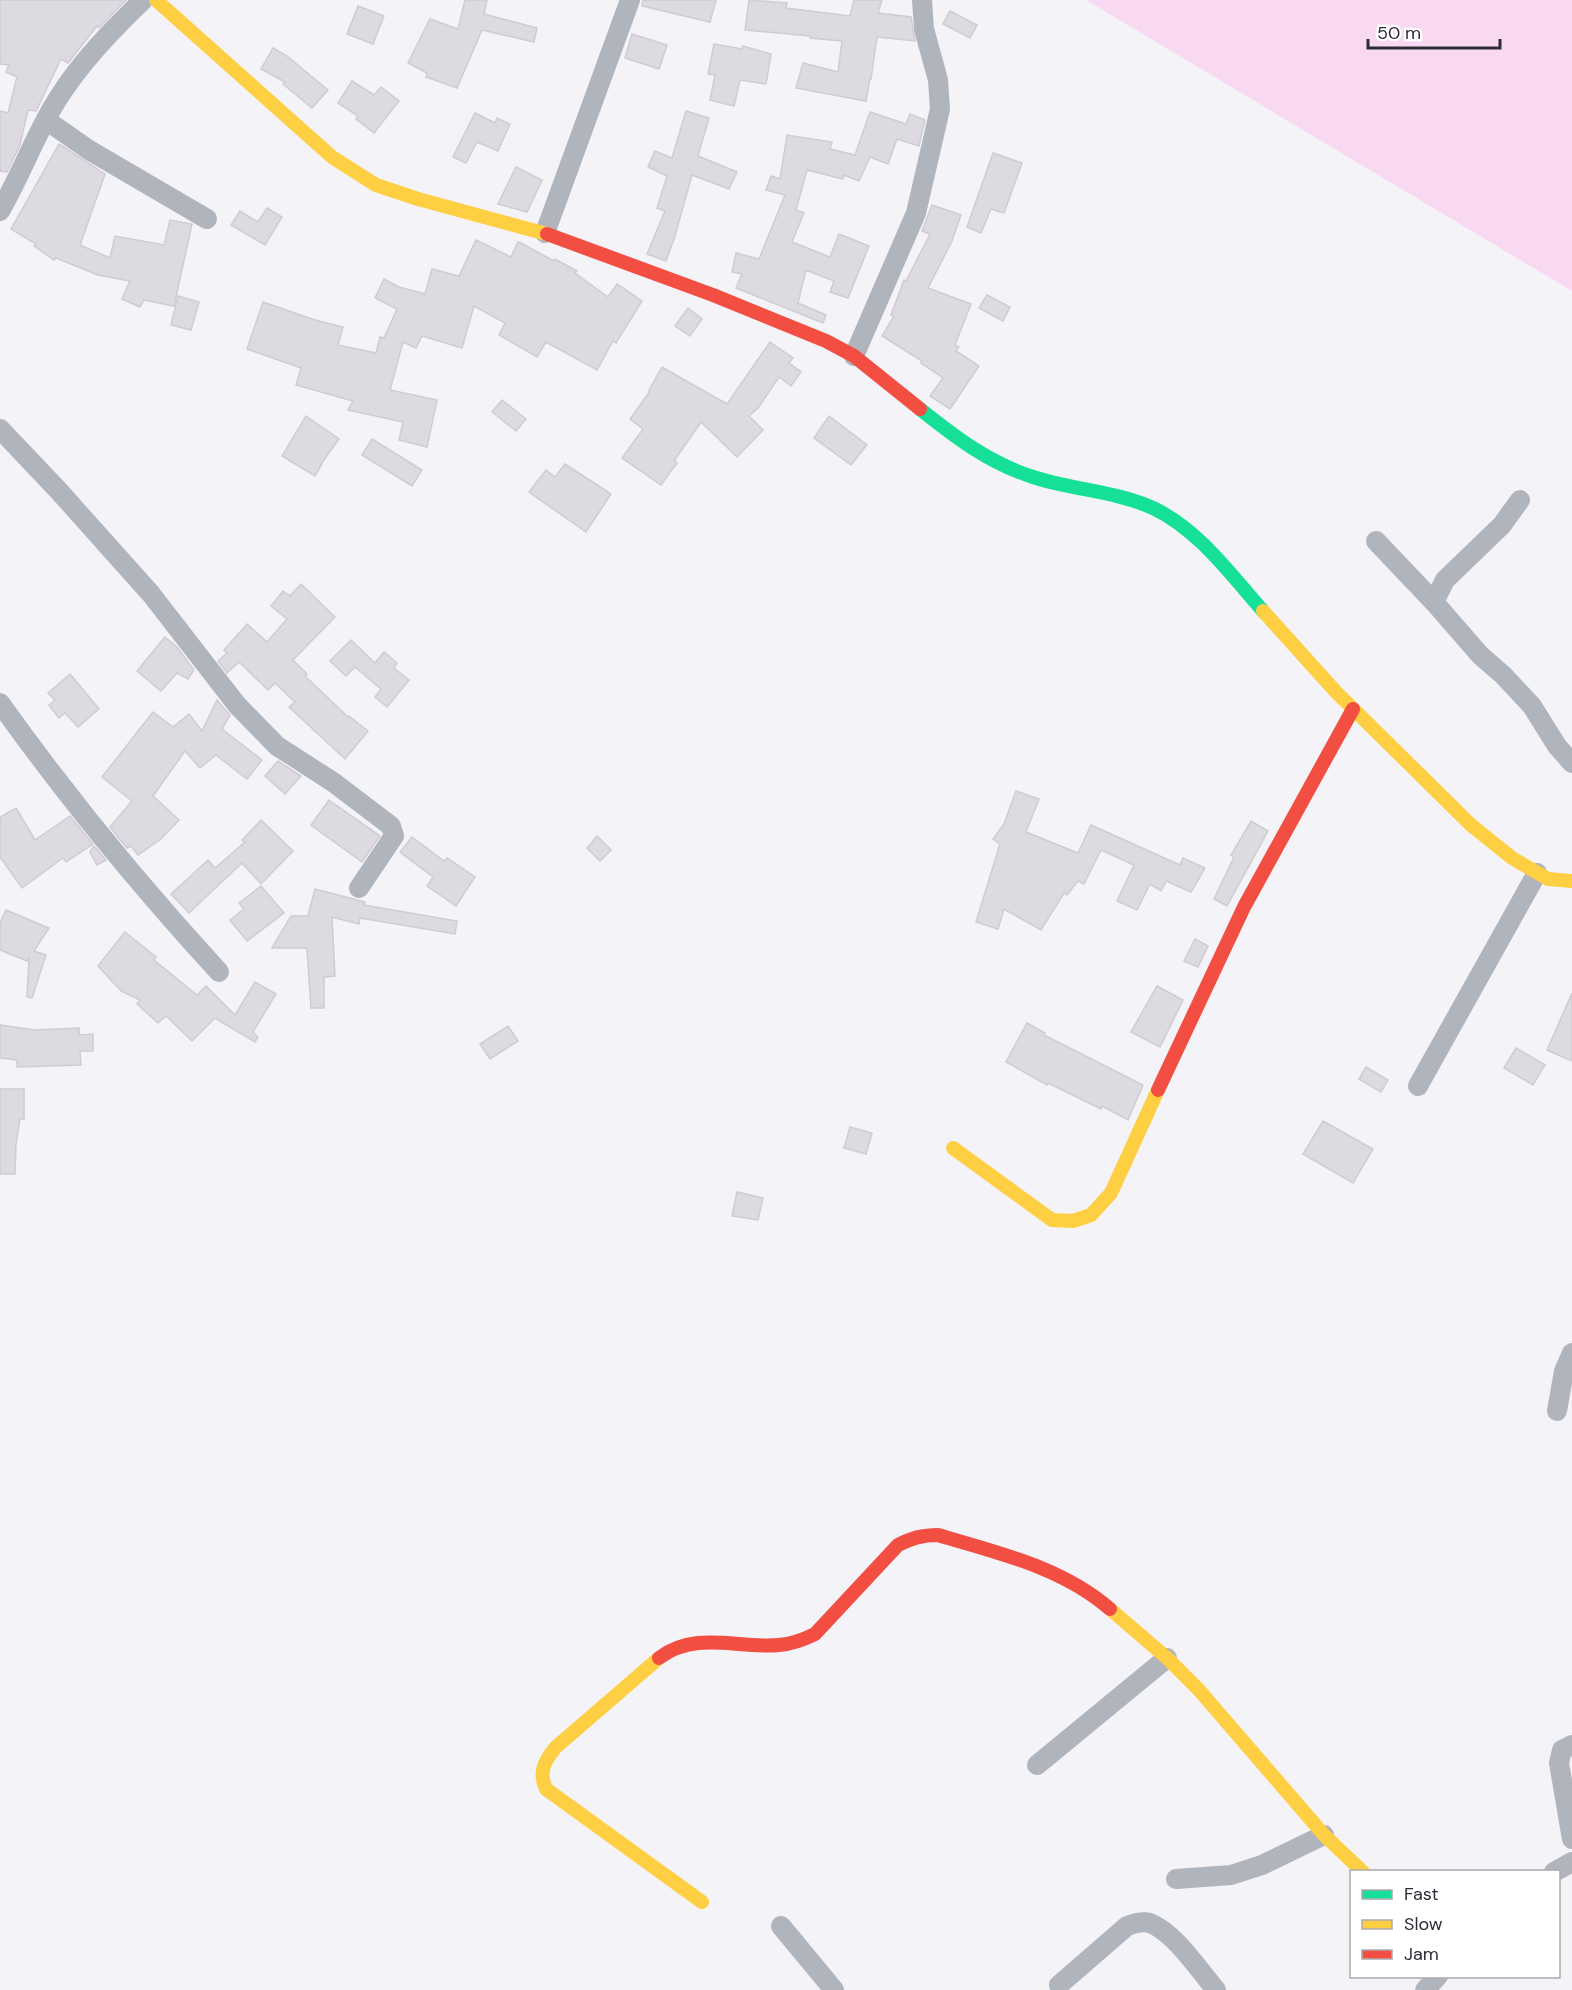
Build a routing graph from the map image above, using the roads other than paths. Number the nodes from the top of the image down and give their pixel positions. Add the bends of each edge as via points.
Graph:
1 (143, 0) edge
2 (156, 0) edge
3 (630, 0) edge
4 (922, 0) edge
5 (46, 120) junction
6 (2, 202) edge
7 (207, 219) dead end
8 (545, 233) junction
9 (855, 356) junction
10 (0, 429) edge
11 (1520, 500) dead end
12 (1376, 541) dead end
13 (1434, 602) junction
14 (0, 703) edge
15 (1353, 709) junction
16 (1572, 763) edge
17 (1537, 873) junction
18 (1572, 881) edge
19 (359, 888) dead end
20 (219, 972) dead end
21 (1418, 1086) dead end
22 (953, 1148) dead end
23 (1572, 1353) edge
24 (1557, 1412) dead end
25 (1167, 1658) junction
26 (1572, 1745) edge
27 (1037, 1765) dead end
28 (1324, 1835) junction
29 (1572, 1839) edge
30 (1572, 1862) edge
31 (1361, 1870) edge
32 (1558, 1870) edge
33 (1176, 1879) dead end
34 (702, 1902) dead end
35 (781, 1926) dead end
36 (1437, 1978) edge
37 (1059, 1986) dead end
38 (834, 1990) edge
39 (1216, 1990) edge
40 (1425, 1990) edge

1 - 5 street via 81,66
2 - 8 street via 332,157 376,185
3 - 8 street
4 - 9 street via 940,109 916,213
5 - 6 street
5 - 7 street via 89,150
8 - 9 street via 713,295
9 - 15 street via 961,442 1000,465 1035,478 1125,497 1175,522 1203,544
10 - 19 street via 151,594 237,705 277,746 391,826 394,836
11 - 13 street via 1502,525 1445,580
12 - 13 street
13 - 16 street via 1532,706
14 - 20 street via 144,888
15 - 17 street via 1471,825
15 - 22 street via 1244,907 1111,1193 1090,1215 1072,1221 1052,1220
17 - 18 street via 1548,879
17 - 21 street
23 - 24 street via 1564,1371
25 - 27 street
25 - 28 street
25 - 34 street via 1095,1596 1066,1579 1028,1562 938,1535 904,1541 808,1639 783,1645 690,1642 670,1650 556,1747 542,1768 542,1781 546,1789
26 - 29 street via 1562,1750 1559,1763
28 - 31 street
28 - 33 street via 1262,1865 1231,1875
30 - 32 street
35 - 38 street
36 - 40 street
37 - 39 street via 1136,1922 1149,1923 1163,1931

